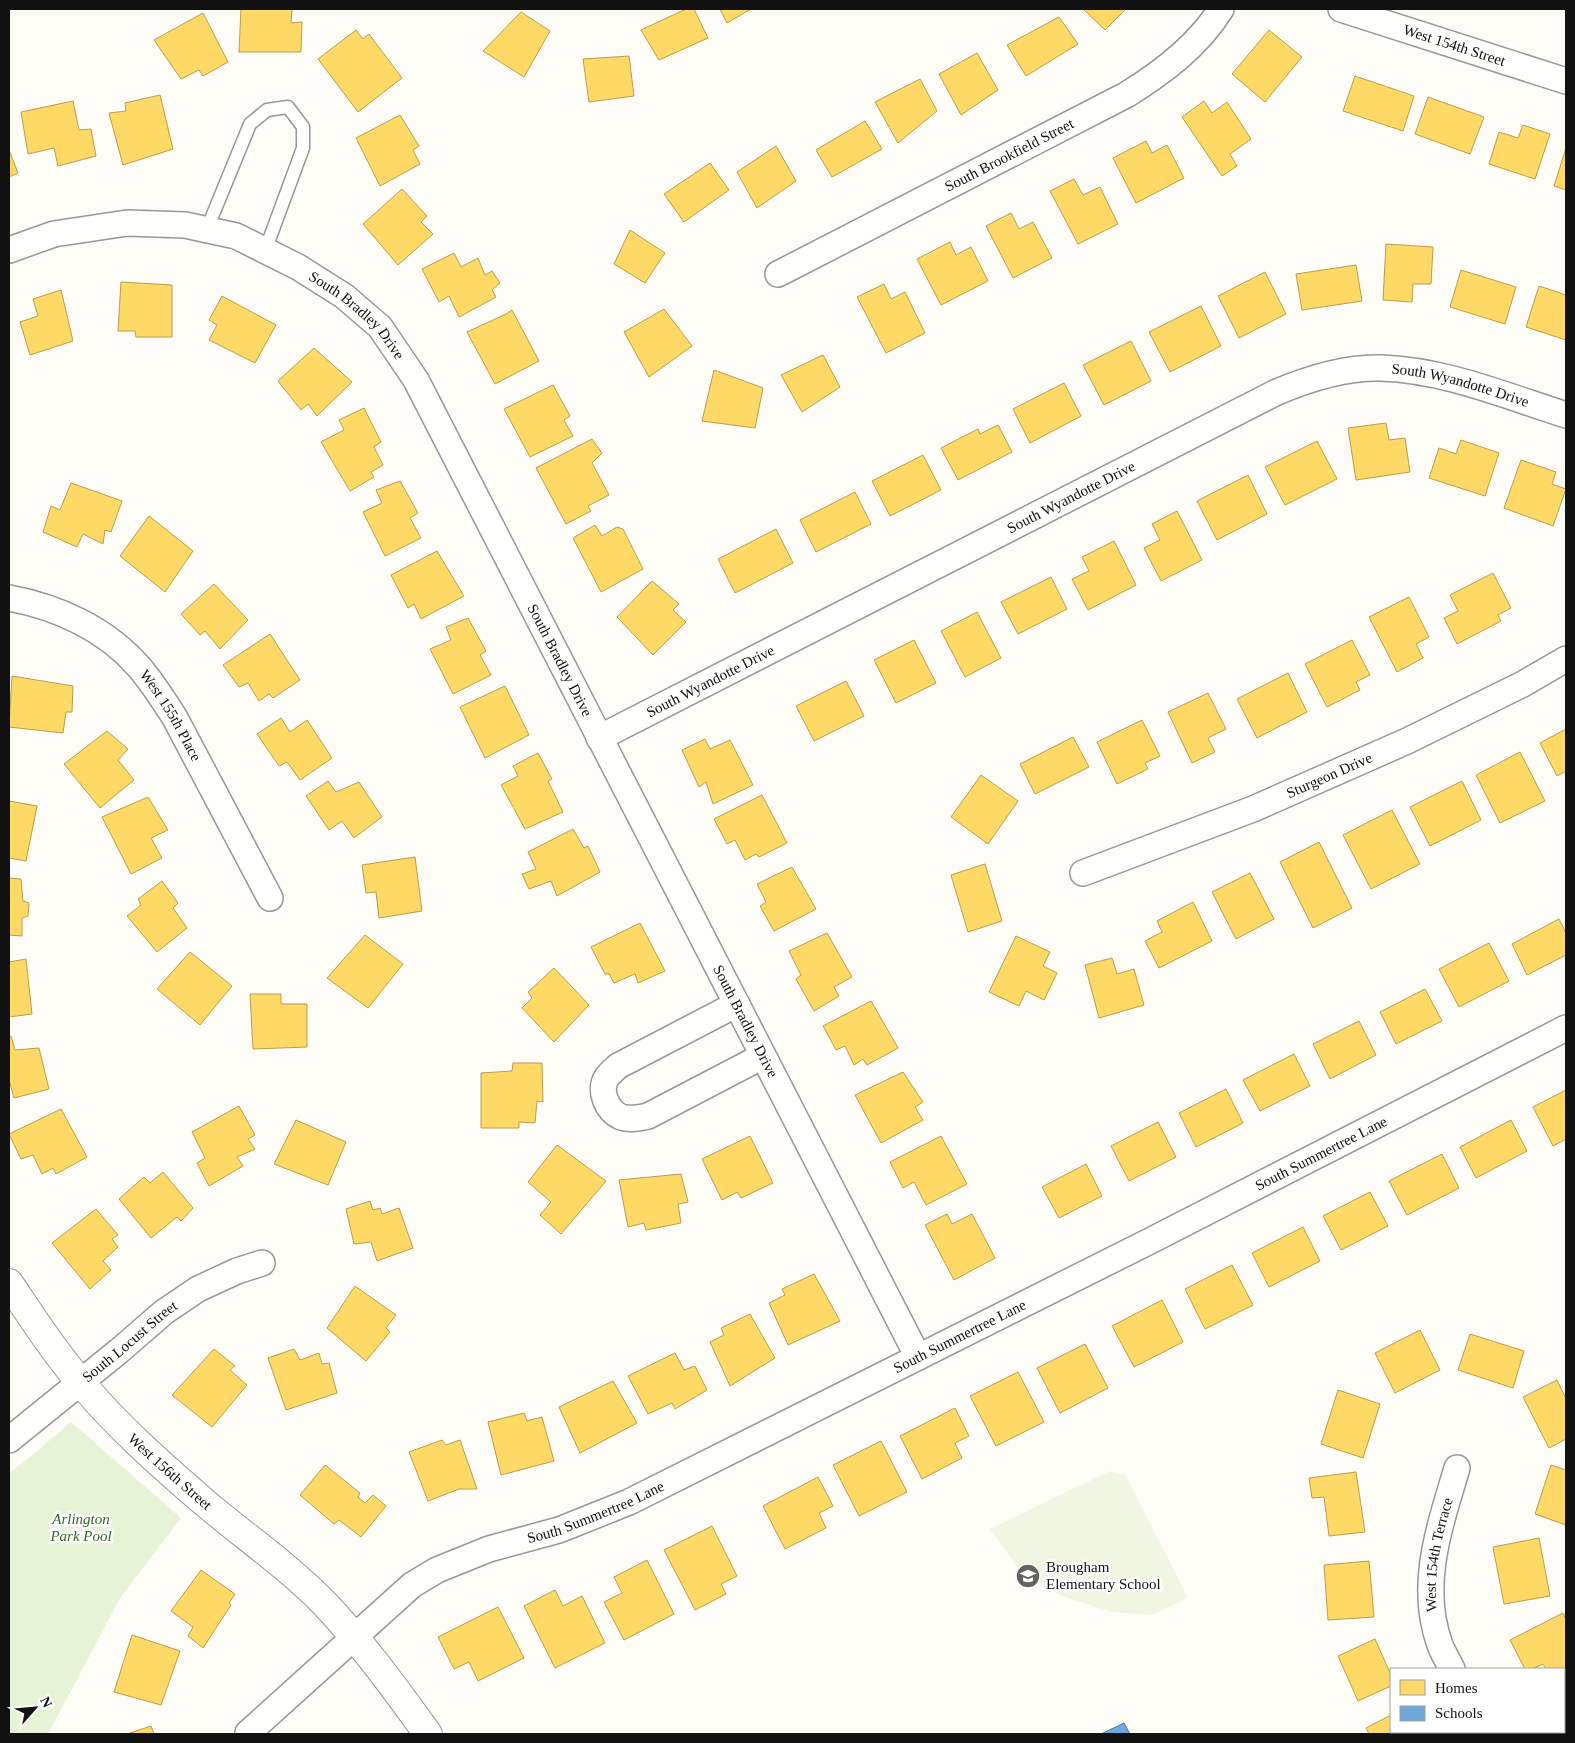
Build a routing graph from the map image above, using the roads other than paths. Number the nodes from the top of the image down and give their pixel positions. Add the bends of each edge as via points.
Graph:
1 (1221, 9) edge
2 (1341, 9) edge
3 (1566, 81) edge
4 (207, 229) junction
5 (9, 250) edge
6 (265, 250) junction
7 (778, 274) dead end
8 (1566, 415) edge
9 (9, 598) edge
10 (1566, 659) edge
11 (599, 738) junction
12 (1083, 873) dead end
13 (270, 898) dead end
14 (737, 1004) junction
15 (1566, 1028) edge
16 (763, 1056) junction
17 (262, 1263) dead end
18 (9, 1283) edge
19 (918, 1357) junction
20 (80, 1383) junction
21 (9, 1440) edge
22 (1457, 1468) dead end
23 (353, 1638) junction
24 (1452, 1668) edge
25 (248, 1733) edge
26 (428, 1734) edge

1 - 7 street, South Brookfield Street via 1190,48 1126,95
2 - 3 street, West 154th Street
4 - 5 street, South Bradley Drive via 126,223 54,234
4 - 6 street, South Bradley Drive via 236,236
4 - 6 lane via 250,124 267,110 288,107 302,127 303,148
6 - 11 street, South Bradley Drive via 344,296 380,328 416,380
8 - 11 street, South Wyandotte Drive via 1439,375 1412,370 1352,370 1305,380
9 - 13 street, West 155th Place via 51,608 84,623 115,644 138,666 175,718
10 - 12 street, Sturgeon Drive via 1523,684 1380,753 1253,809
11 - 14 street, South Bradley Drive
14 - 16 street, South Bradley Drive
14 - 16 street via 618,1066 606,1078 603,1095 609,1108 620,1116 634,1119 648,1116
15 - 19 street, South Summertree Lane
16 - 19 street, South Bradley Drive
17 - 20 street, South Locust Street via 237,1271 184,1298
18 - 20 street, West 156th Street
19 - 23 street, South Summertree Lane via 629,1502 559,1530 489,1549 437,1570 412,1585
20 - 21 street, South Locust Street
20 - 23 street, West 156th Street via 134,1439 325,1604
22 - 24 street, West 154th Terrace via 1436,1538 1430,1574 1431,1608 1440,1645
23 - 25 street
23 - 26 street, West 156th Street

